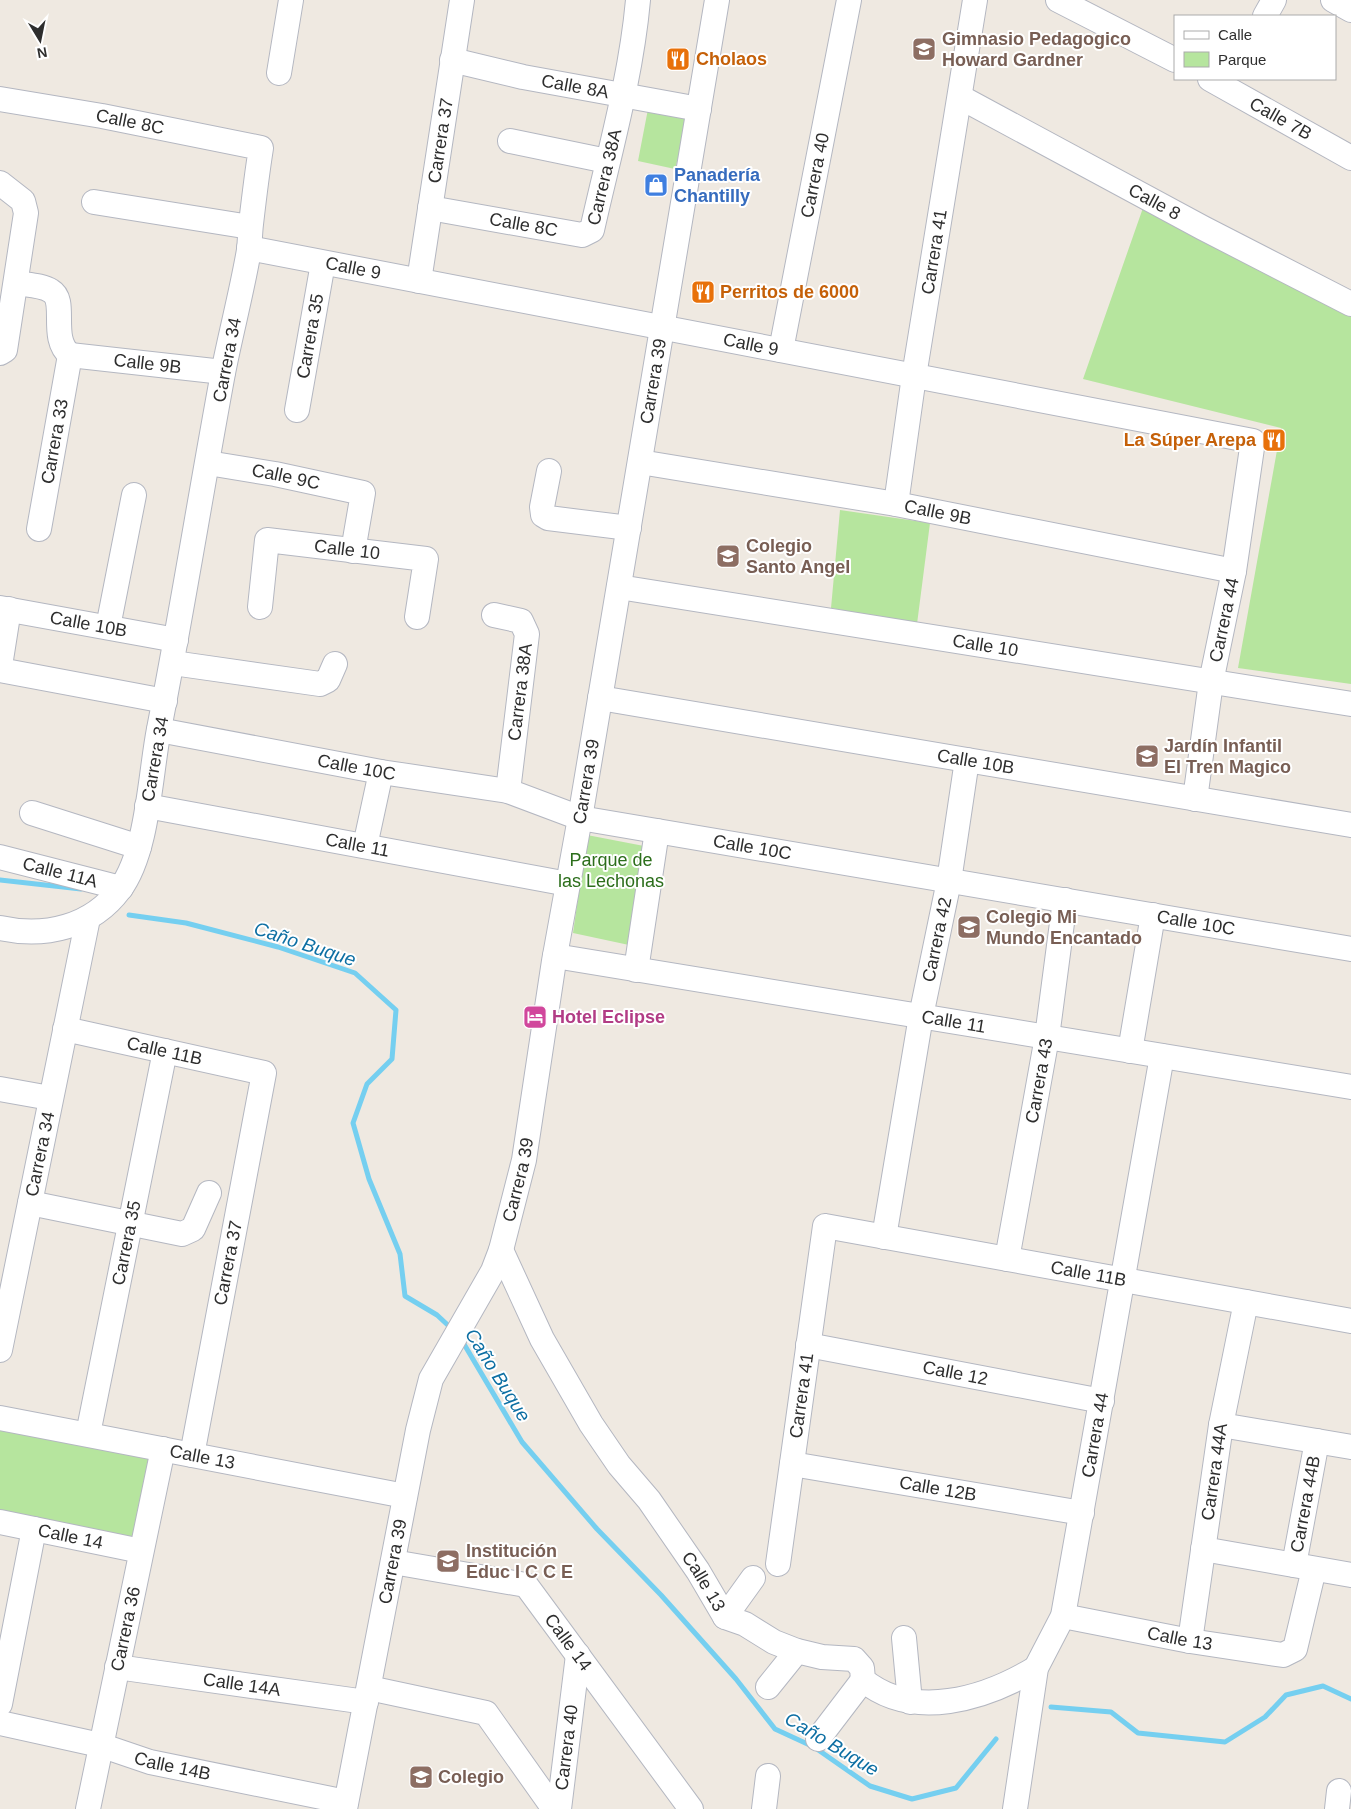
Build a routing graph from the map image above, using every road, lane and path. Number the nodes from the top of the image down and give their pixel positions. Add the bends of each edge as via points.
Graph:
1 (291, 0) edge
2 (462, 0) edge
3 (638, 0) edge
4 (717, 0) edge
5 (849, 0) edge
6 (975, 0) edge
7 (1058, 0) edge
8 (1274, 0) edge
9 (1333, 0) edge
10 (1351, 10) edge
11 (1266, 15) edge
12 (1174, 59) edge
13 (452, 60) junction
14 (279, 73) dead end
15 (1222, 81) edge
16 (623, 96) junction
17 (960, 97) junction
18 (0, 99) edge
19 (699, 109) junction
20 (510, 141) dead end
21 (260, 148) joint
22 (1351, 158) edge
23 (607, 161) junction
24 (0, 183) edge
25 (94, 202) dead end
26 (430, 208) junction
27 (588, 234) joint
28 (250, 237) junction
29 (323, 263) junction
30 (419, 281) junction
31 (16, 283) junction
32 (1351, 304) edge
33 (662, 328) junction
34 (781, 350) junction
35 (1, 353) edge
36 (70, 355) junction
37 (223, 372) junction
38 (914, 376) junction
39 (298, 410) dead end
40 (1253, 442) joint
41 (640, 462) junction
42 (208, 463) junction
43 (549, 471) dead end
44 (134, 495) dead end
45 (896, 504) junction
46 (629, 528) junction
47 (39, 529) dead end
48 (353, 552) junction
49 (1234, 571) junction
50 (619, 587) junction
51 (260, 607) dead end
52 (5, 609) edge
53 (494, 615) dead end
54 (417, 616) dead end
55 (108, 627) junction
56 (176, 640) junction
57 (173, 663) junction
58 (335, 664) dead end
59 (0, 666) edge
60 (0, 670) edge
61 (1211, 682) junction
62 (600, 698) junction
63 (165, 701) junction
64 (1351, 704) edge
65 (159, 730) junction
66 (967, 760) junction
67 (381, 772) junction
68 (508, 791) junction
69 (1195, 798) junction
70 (147, 806) junction
71 (32, 813) dead end
72 (580, 818) junction
73 (1351, 825) edge
74 (657, 831) junction
75 (365, 846) junction
76 (139, 848) junction
77 (0, 857) edge
78 (948, 881) junction
79 (568, 884) junction
80 (121, 888) junction
81 (1065, 900) junction
82 (1153, 916) junction
83 (88, 918) junction
84 (0, 928) edge
85 (1351, 949) edge
86 (555, 956) junction
87 (636, 970) junction
88 (921, 1016) junction
89 (65, 1029) junction
90 (1047, 1037) junction
91 (165, 1051) junction
92 (1130, 1051) junction
93 (1162, 1056) junction
94 (264, 1073) joint
95 (1351, 1087) edge
96 (0, 1089) edge
97 (50, 1098) junction
98 (209, 1193) dead end
99 (30, 1202) junction
100 (129, 1224) junction
101 (825, 1226) joint
102 (884, 1237) junction
103 (501, 1250) junction
104 (1007, 1259) junction
105 (1122, 1280) junction
106 (1246, 1302) junction
107 (4, 1315) edge
108 (1351, 1321) edge
109 (808, 1345) junction
110 (0, 1350) edge
111 (1102, 1401) junction
112 (0, 1418) edge
113 (1221, 1425) junction
114 (88, 1434) junction
115 (1317, 1441) junction
116 (1351, 1447) edge
117 (163, 1449) junction
118 (192, 1455) junction
119 (792, 1464) junction
120 (405, 1496) junction
121 (1082, 1513) junction
122 (0, 1522) edge
123 (34, 1529) junction
124 (1203, 1549) junction
125 (141, 1551) junction
126 (393, 1562) junction
127 (778, 1564) dead end
128 (1304, 1567) junction
129 (1351, 1575) edge
130 (753, 1578) dead end
131 (1063, 1616) junction
132 (726, 1617) junction
133 (904, 1638) dead end
134 (1190, 1641) junction
135 (1295, 1649) joint
136 (797, 1651) junction
137 (578, 1655) junction
138 (117, 1667) junction
139 (1036, 1668) junction
140 (862, 1680) junction
141 (768, 1687) dead end
142 (368, 1695) junction
143 (910, 1702) junction
144 (0, 1704) edge
145 (0, 1723) edge
146 (818, 1739) dead end
147 (100, 1745) junction
148 (768, 1776) dead end
149 (345, 1806) edge
150 (88, 1809) edge
151 (554, 1809) edge
152 (559, 1809) edge
153 (691, 1809) edge
154 (764, 1809) edge
155 (1015, 1809) edge

1 - 14 street
2 - 13 street, Carrera 37
3 - 16 street, Carrera 38A
4 - 19 street, Carrera 39
5 - 34 street, Carrera 40
6 - 17 street, Carrera 41
7 - 12 street
8 - 11 street
9 - 10 street
13 - 16 street, Calle 8A
13 - 26 street, Carrera 37
15 - 22 street, Calle 7B
16 - 19 street, Calle 8A
16 - 23 street, Carrera 38A
17 - 32 street, Calle 8
17 - 38 street, Carrera 41
18 - 21 street, Calle 8C
19 - 33 street, Carrera 39
20 - 23 street
21 - 28 street, Carrera 34
23 - 27 street, Carrera 38A via 592,230
24 - 31 street via 23,201 25,207
25 - 28 street, Calle 9
26 - 27 street, Calle 8C via 582,236
26 - 30 street, Carrera 37
28 - 29 street, Calle 9
28 - 37 street, Carrera 34
29 - 30 street, Calle 9
29 - 39 street, Carrera 35
30 - 33 street, Calle 9
31 - 35 street via 5,350
31 - 36 street via 50,290 55,295 60,344
33 - 34 street, Calle 9
33 - 41 street, Carrera 39
34 - 38 street, Calle 9
36 - 37 street, Calle 9B
36 - 47 street, Carrera 33
37 - 42 street, Carrera 34
38 - 40 street, Calle 9
38 - 45 street, Carrera 41
40 - 49 street, Carrera 44
41 - 45 street, Calle 9B
41 - 46 street, Carrera 39
42 - 48 street, Calle 9C via 363,493
42 - 56 street, Carrera 34
43 - 46 street via 543,515
44 - 55 street
45 - 49 street, Calle 9B
46 - 50 street, Carrera 39
48 - 51 street, Calle 10 via 267,540
48 - 54 street, Calle 10 via 426,559
49 - 61 street, Carrera 44
50 - 61 street, Calle 10
50 - 62 street, Carrera 39
52 - 55 street, Calle 10B
52 - 59 street
53 - 68 street, Carrera 38A via 521,621 527,634
55 - 56 street, Calle 10B
56 - 57 street, Carrera 34
57 - 58 street via 320,684 328,680
57 - 63 street, Carrera 34
60 - 63 street
61 - 64 street, Calle 10
61 - 69 street, Carrera 44
62 - 66 street, Calle 10B
62 - 72 street, Carrera 39
63 - 65 street, Carrera 34
65 - 67 street, Calle 10C
65 - 70 street, Carrera 34
66 - 69 street, Calle 10B
66 - 78 street, Carrera 42
67 - 68 street, Calle 10C
67 - 75 street
68 - 72 street, Calle 10C
69 - 73 street, Calle 10B
70 - 75 street, Calle 11
70 - 76 street, Carrera 34
71 - 76 street
72 - 74 street, Calle 10C
72 - 79 street, Carrera 39
74 - 78 street, Calle 10C
74 - 87 street
75 - 79 street, Calle 11
76 - 80 street, Carrera 34
77 - 80 street, Calle 11A
78 - 81 street, Calle 10C
78 - 88 street, Carrera 42
79 - 86 street, Carrera 39
80 - 83 street, Carrera 34
81 - 82 street, Calle 10C
81 - 90 street, Carrera 43
82 - 85 street, Calle 10C
82 - 92 street
83 - 84 street via 46,931
83 - 89 street, Carrera 34
86 - 87 street, Calle 11
86 - 103 street, Carrera 39 via 524,1160
87 - 88 street, Calle 11
88 - 90 street, Calle 11
88 - 102 street, Carrera 42
89 - 91 street, Calle 11B
89 - 97 street, Carrera 34
90 - 92 street, Calle 11
90 - 104 street, Carrera 43
91 - 94 street, Calle 11B
91 - 100 street, Carrera 35
92 - 93 street, Calle 11
93 - 95 street, Calle 11
93 - 105 street, Carrera 44
94 - 118 street, Carrera 37
96 - 97 street
97 - 99 street, Carrera 34
98 - 100 street via 193,1229 182,1234
99 - 100 street
99 - 107 street, Carrera 34
100 - 114 street, Carrera 35
101 - 102 street, Calle 11B
101 - 109 street, Carrera 41
102 - 104 street, Calle 11B
103 - 120 street, Carrera 39 via 493,1271 431,1379
103 - 132 street, Calle 13 via 542,1339 591,1424 619,1465 649,1500
104 - 105 street, Calle 11B
105 - 106 street, Calle 11B
105 - 111 street, Carrera 44
106 - 108 street, Calle 11B
106 - 113 street, Carrera 44A
107 - 110 street, Carrera 34
109 - 111 street, Calle 12
109 - 119 street, Carrera 41
111 - 121 street, Carrera 44
112 - 114 street, Calle 13
113 - 115 street
113 - 124 street, Carrera 44A
114 - 117 street, Calle 13
115 - 116 street
115 - 128 street, Carrera 44B
117 - 118 street, Calle 13
117 - 125 street, Carrera 36
118 - 120 street, Calle 13
119 - 121 street, Calle 12B
119 - 127 street, Carrera 41
120 - 126 street, Carrera 39
121 - 131 street, Carrera 44
122 - 123 street, Calle 14
123 - 125 street, Calle 14
123 - 144 street
124 - 128 street
124 - 134 street, Carrera 44A
125 - 138 street, Carrera 36
126 - 137 street, Calle 14 via 526,1586
126 - 142 street, Carrera 39
128 - 129 street
128 - 135 street, Carrera 44B
130 - 132 street
131 - 134 street, Calle 13
131 - 139 street, Carrera 44
132 - 136 street, Calle 13
133 - 143 street
134 - 135 street, Calle 13 via 1282,1656
136 - 140 street, Calle 13 via 822,1657 851,1658 862,1668
136 - 141 street
137 - 152 street, Carrera 40
137 - 153 street, Calle 14
138 - 142 street, Calle 14A
138 - 147 street, Carrera 36
139 - 143 street via 1003,1686 967,1698
139 - 155 street, Carrera 44
140 - 143 street via 889,1697
140 - 146 street
142 - 149 street, Carrera 39
142 - 151 street, Calle 14A via 486,1713
145 - 147 street, Calle 14B
147 - 149 street, Calle 14B via 150,1762
147 - 150 street, Carrera 36
148 - 154 street

